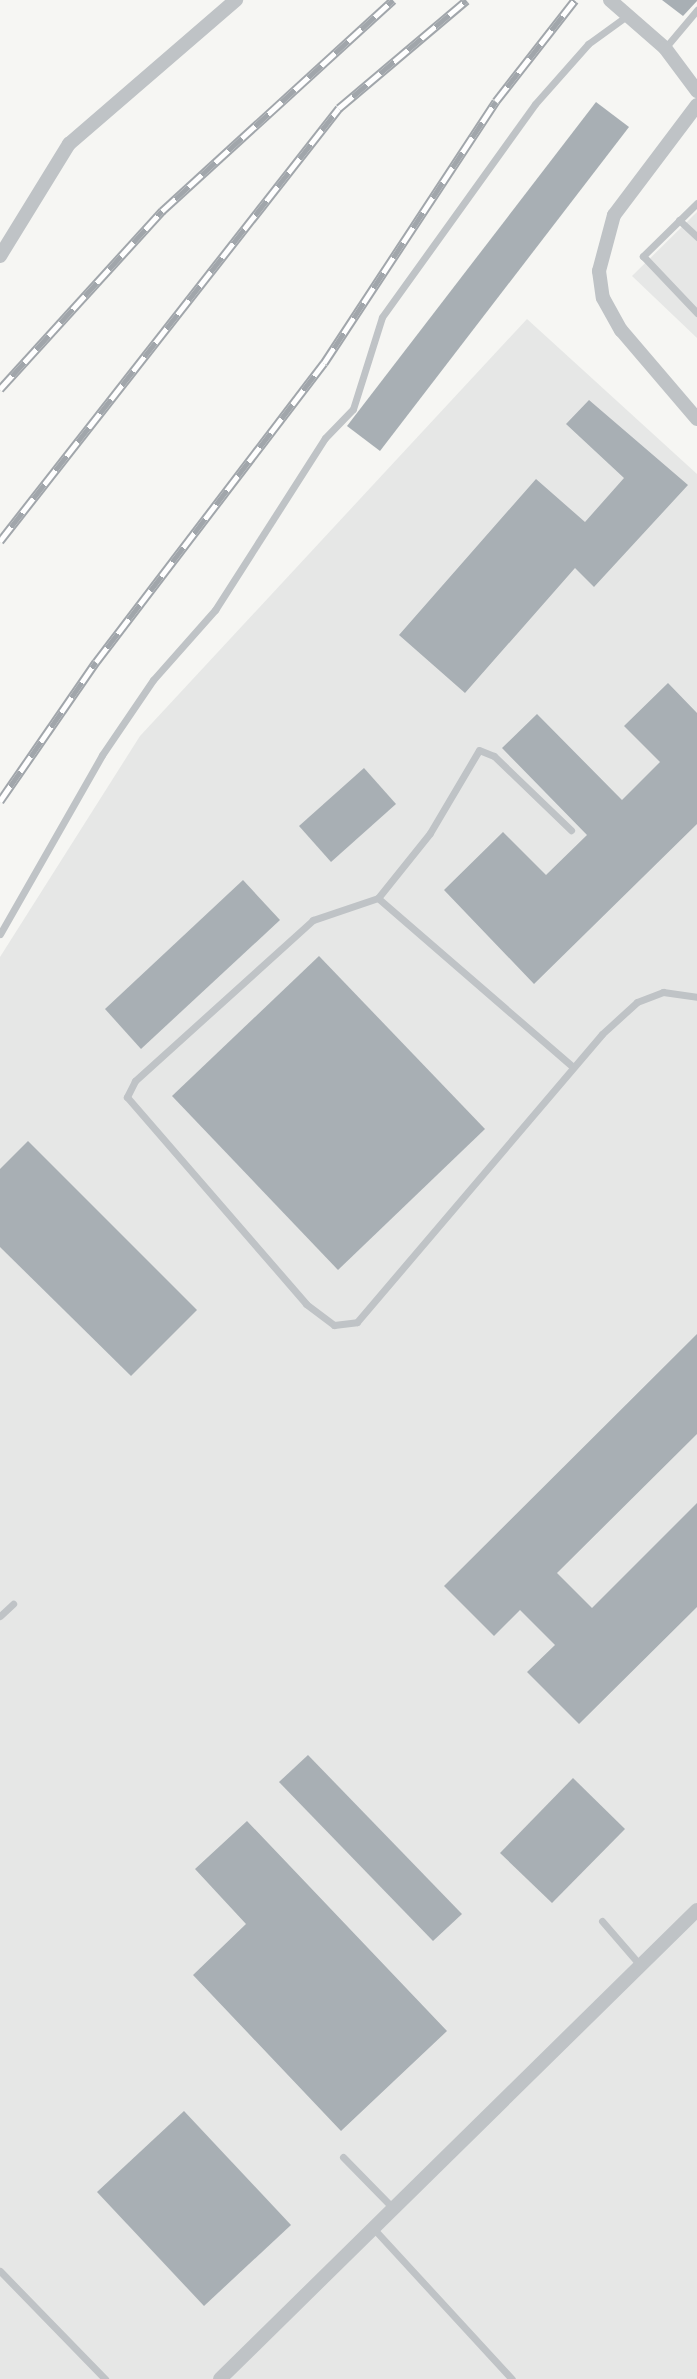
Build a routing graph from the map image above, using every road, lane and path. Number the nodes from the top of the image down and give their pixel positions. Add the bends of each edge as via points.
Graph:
1 (236, 0) edge
2 (610, 0) edge
3 (697, 10) edge
4 (628, 15) junction
5 (665, 48) junction
6 (697, 91) edge
7 (697, 105) edge
8 (697, 203) edge
9 (679, 220) junction
10 (697, 237) edge
11 (0, 256) edge
12 (697, 313) edge
13 (697, 419) edge
14 (571, 830) dead end
15 (378, 898) junction
16 (0, 934) edge
17 (697, 997) edge
18 (573, 1067) junction
19 (13, 1604) dead end
20 (0, 1616) edge
21 (694, 1918) edge
22 (602, 1921) dead end
23 (640, 1965) junction
24 (343, 2157) dead end
25 (393, 2208) junction
26 (373, 2228) junction
27 (0, 2271) edge
28 (105, 2379) edge
29 (220, 2379) edge
30 (512, 2379) edge

1 - 11 street via 69,144
2 - 4 street
3 - 5 lane
4 - 5 street
4 - 16 lane via 588,44 535,104 382,317 353,409 317,449 215,610 153,680 102,755
5 - 6 street
7 - 13 street via 614,215 599,271 603,298 621,330
8 - 9 lane
9 - 10 lane
9 - 12 lane via 643,256
14 - 15 lane via 494,756 479,750 430,833
15 - 18 lane
15 - 18 lane via 313,920 135,1081 127,1097 306,1304 334,1325 357,1322
17 - 18 lane via 663,992 637,1002
19 - 20 lane
21 - 23 street
22 - 23 lane
23 - 25 street
24 - 25 lane
25 - 26 street
26 - 29 street
26 - 30 lane
27 - 28 lane

